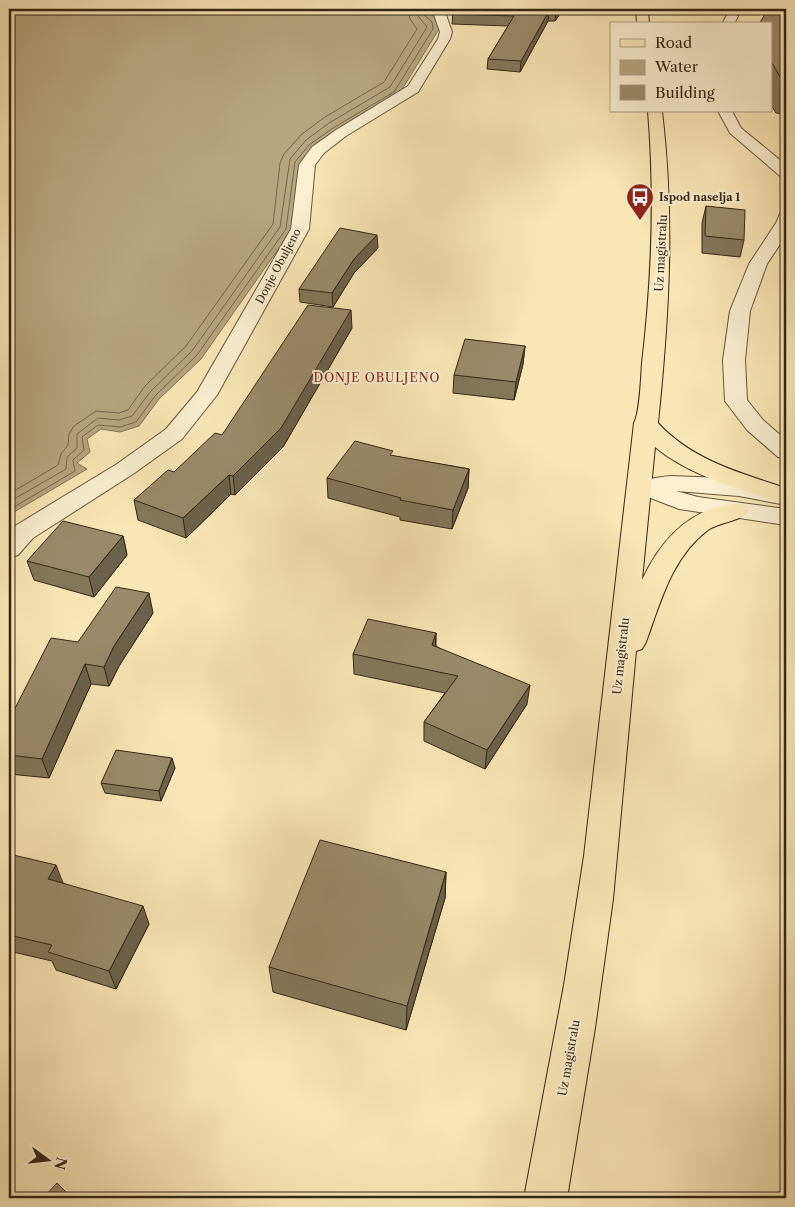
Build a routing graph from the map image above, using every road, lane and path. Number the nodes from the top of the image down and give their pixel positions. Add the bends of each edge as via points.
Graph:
1 (438, 9) edge
2 (642, 9) edge
3 (643, 22) edge
4 (655, 112) edge
5 (726, 112) edge
6 (786, 173) edge
7 (786, 218) edge
8 (645, 423) junction
9 (786, 452) edge
10 (639, 485) junction
11 (785, 503) edge
12 (736, 511) junction
13 (9, 549) edge
14 (618, 681) junction
15 (545, 1198) edge

1 - 13 street, Donje Obuljeno via 446,32 444,40 413,90 341,133 318,150 307,165 300,230 206,395 174,434 125,469 24,532
2 - 3 main road
4 - 8 main road, Uz magistralu via 663,208 658,304
5 - 6 street via 735,130
7 - 9 street via 758,264 740,311 734,360 736,401 755,425
8 - 10 main road, Uz magistralu
8 - 11 main road via 658,439 690,462
10 - 11 street via 685,484
10 - 12 street via 679,501
10 - 14 main road, Uz magistralu
11 - 12 street
12 - 14 main road via 708,519 689,531 671,552 656,578
14 - 15 main road, Uz magistralu via 599,867

